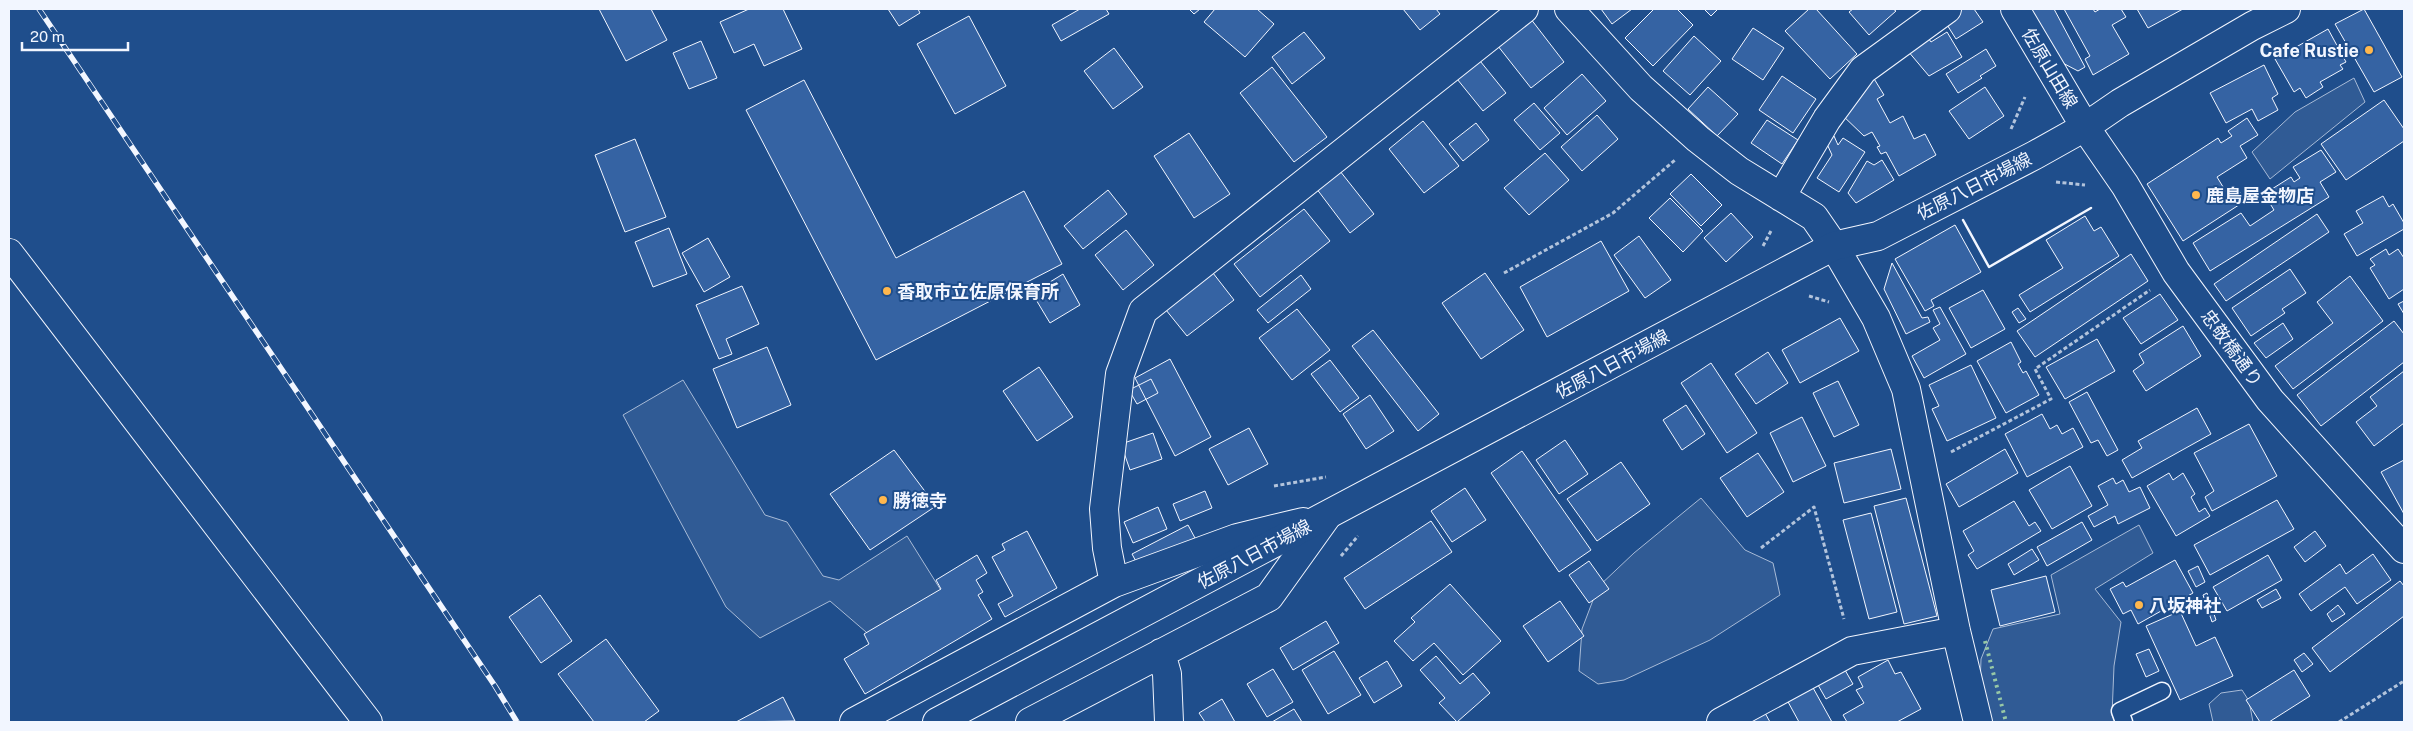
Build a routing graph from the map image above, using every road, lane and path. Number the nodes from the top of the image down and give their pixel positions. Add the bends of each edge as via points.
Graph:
1 (1524, 9) edge
2 (1568, 9) edge
3 (1948, 9) edge
4 (2015, 9) edge
5 (2286, 9) edge
6 (2085, 128) junction
7 (1698, 139) junction
8 (1781, 197) junction
9 (1834, 246) junction
10 (9, 253) edge
11 (1504, 272) dead end
12 (2176, 272) junction
13 (1922, 468) junction
14 (1327, 516) junction
15 (1761, 548) dead end
16 (2404, 549) edge
17 (1114, 583) junction
18 (1956, 632) junction
19 (1852, 652) junction
20 (1161, 653) junction
21 (2404, 681) edge
22 (2162, 691) dead end
23 (368, 722) edge
24 (854, 722) edge
25 (937, 722) edge
26 (1030, 722) edge
27 (1170, 722) edge
28 (1721, 722) edge
29 (1978, 722) edge
30 (2124, 722) edge
31 (2339, 722) edge

1 - 17 street via 1142,311 1120,374 1104,509
2 - 7 street via 1641,88
3 - 8 street via 1863,70 1827,119
4 - 6 street, 佐原山田線
5 - 6 street, 佐原八日市場線 via 2120,103
6 - 9 street, 佐原八日市場線 via 1878,236
6 - 12 street, 忠敬橋通り via 2125,185
7 - 8 street via 1739,171
7 - 11 path via 1613,213
8 - 9 street via 1814,217
9 - 13 street via 1876,318 1906,389
9 - 14 street, 佐原八日市場線
10 - 23 street
12 - 13 path via 2035,368 2050,399
12 - 16 street, 忠敬橋通り via 2270,400
13 - 18 street
14 - 17 street via 1238,538
14 - 20 street via 1269,597
14 - 25 street, 佐原八日市場線
15 - 19 path via 1814,507
17 - 24 street
18 - 19 street
18 - 29 street
19 - 28 street
20 - 26 street
20 - 27 street via 1168,682
21 - 31 path
22 - 30 lane via 2120,711

